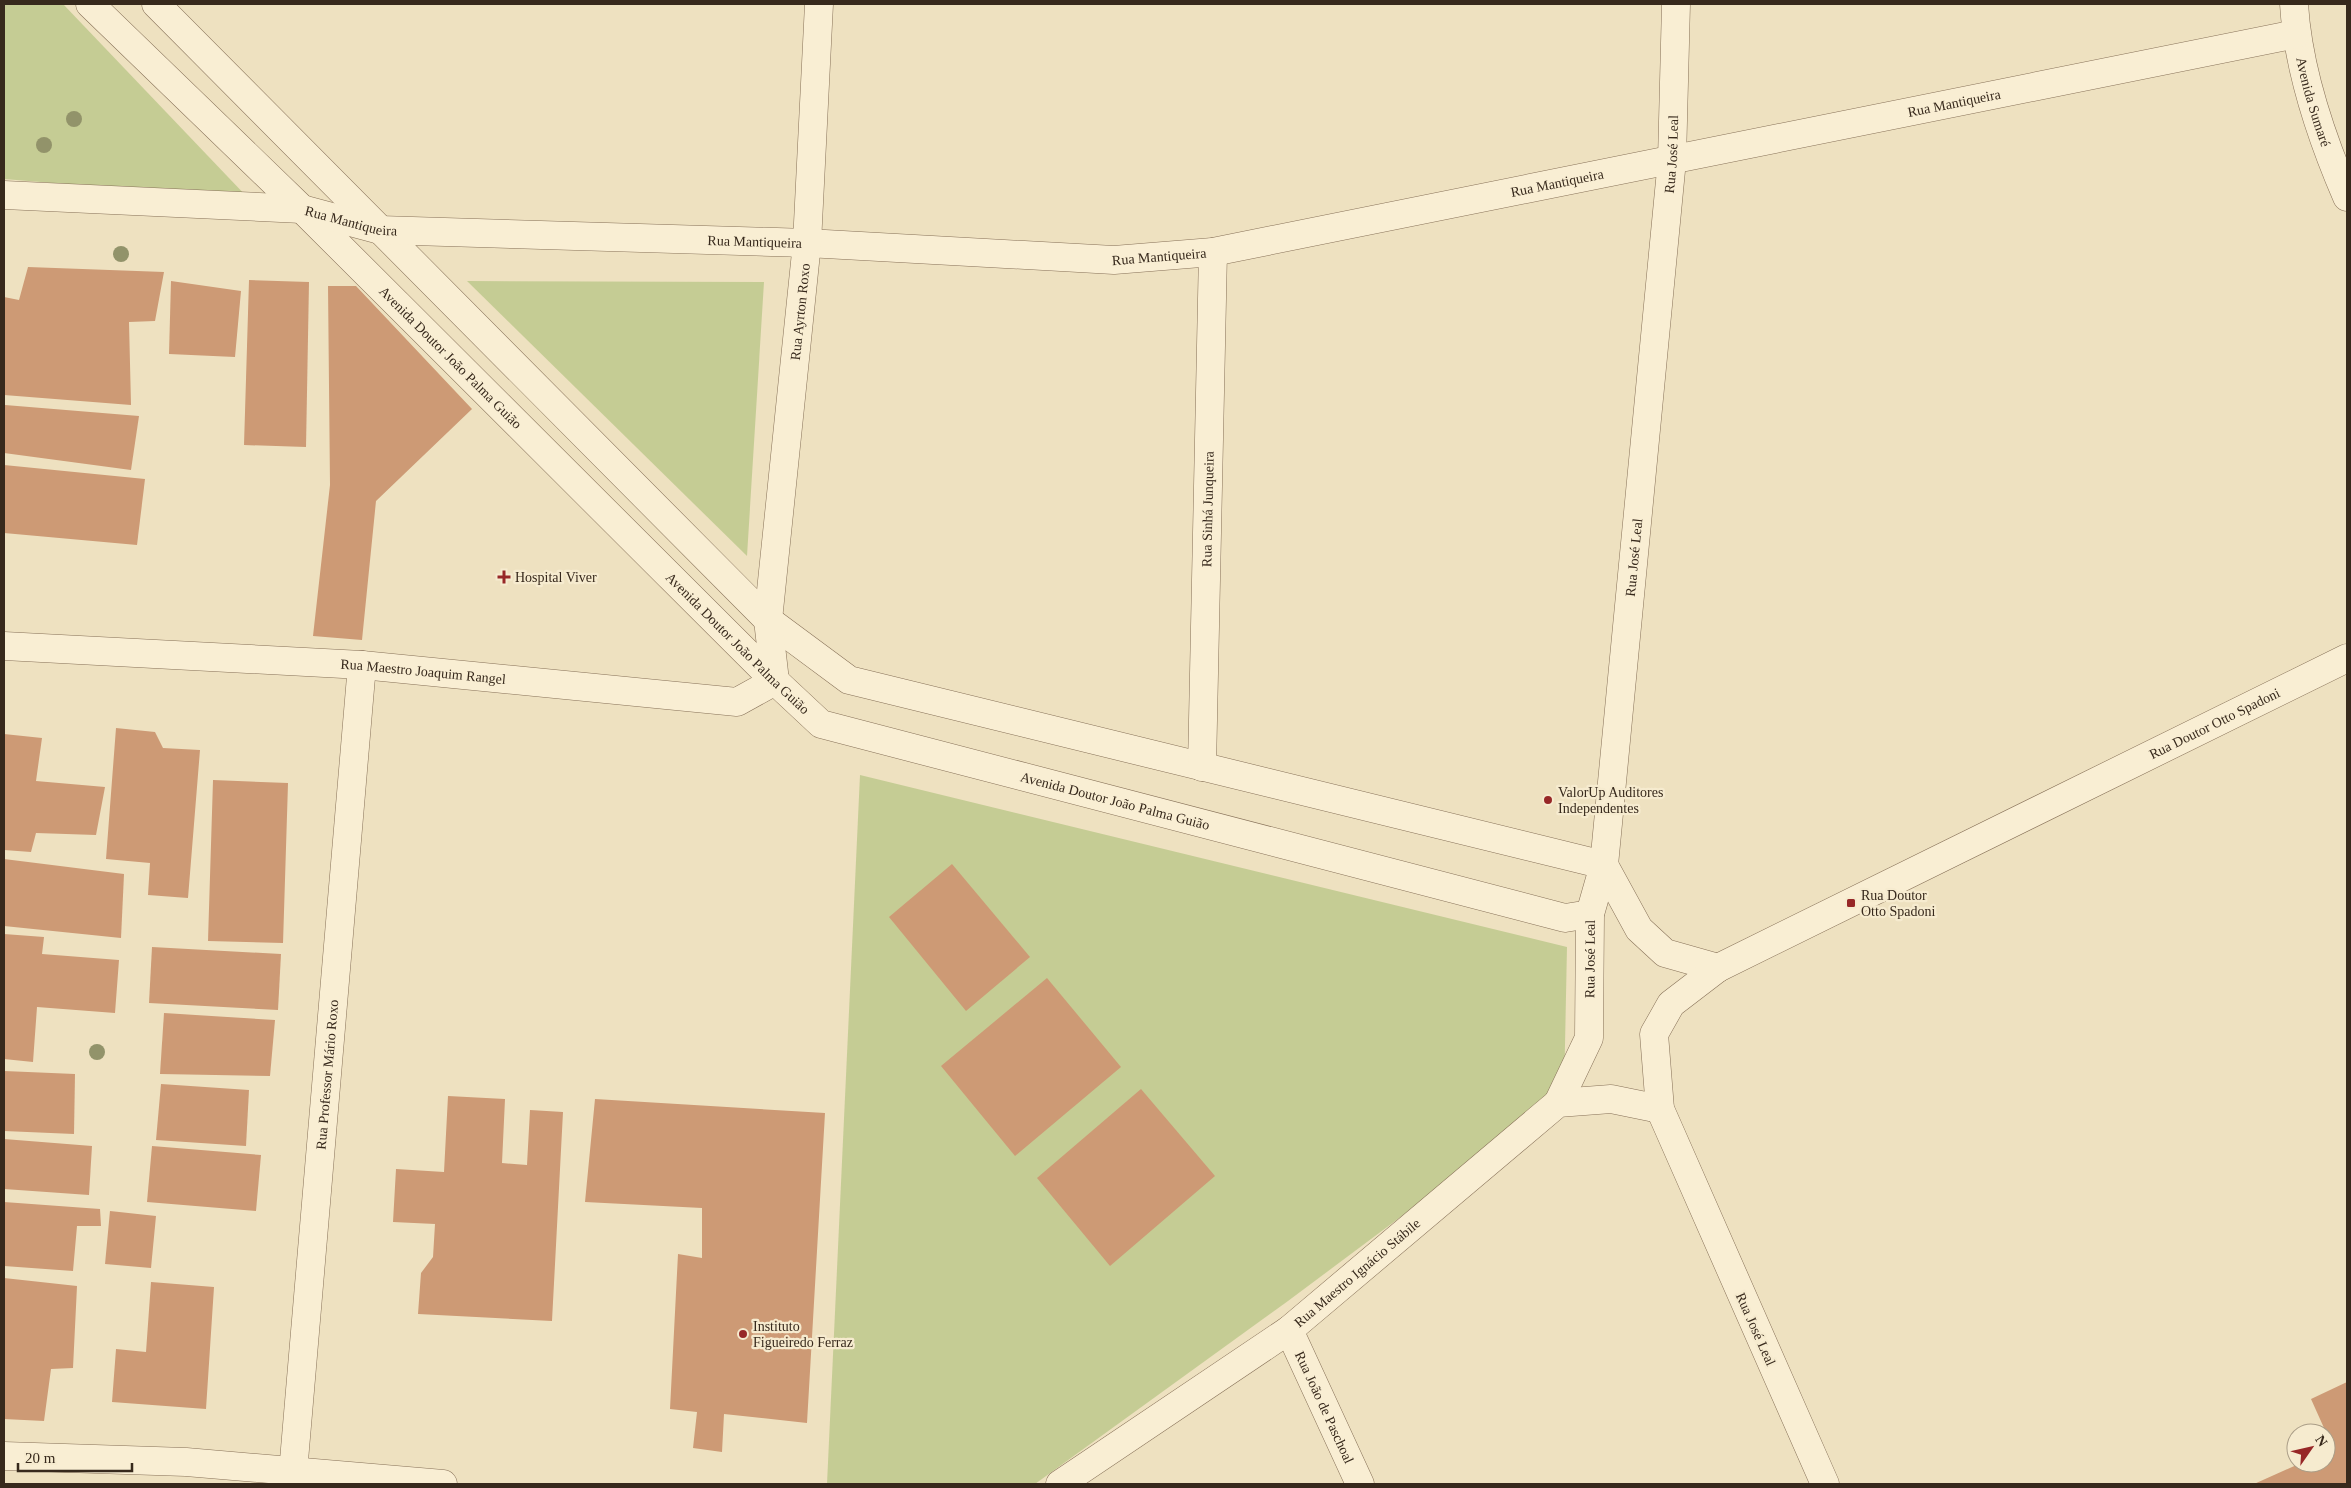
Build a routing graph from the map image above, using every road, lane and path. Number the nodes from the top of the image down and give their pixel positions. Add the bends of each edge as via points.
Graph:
1 (90, 4) edge
2 (156, 4) edge
3 (818, 4) edge
4 (1676, 4) edge
5 (2294, 4) edge
6 (2296, 34) junction
7 (1672, 160) junction
8 (4, 195) edge
9 (2347, 197) edge
10 (302, 209) junction
11 (380, 230) junction
12 (807, 243) junction
13 (1213, 252) junction
14 (768, 620) junction
15 (4, 646) edge
16 (2347, 658) edge
17 (362, 665) junction
18 (775, 681) junction
19 (1202, 767) junction
20 (1604, 865) junction
21 (1590, 914) junction
22 (1718, 968) junction
23 (1558, 1103) junction
24 (1660, 1109) junction
25 (1288, 1330) junction
26 (4, 1456) edge
27 (293, 1479) edge
28 (443, 1484) edge
29 (1060, 1484) edge
30 (1360, 1484) edge
31 (1825, 1484) edge

1 - 10 street, Avenida Doutor João Palma Guião
2 - 11 street
3 - 12 street, Rua Ayrton Roxo
4 - 7 street, Rua José Leal
5 - 6 street, Avenida Sumaré
6 - 7 street, Rua Mantiqueira
6 - 9 street, Avenida Sumaré via 2326,147
7 - 13 street, Rua Mantiqueira
7 - 20 street, Rua José Leal
8 - 10 street, Rua Mantiqueira
10 - 11 street, Rua Mantiqueira
10 - 18 street, Avenida Doutor João Palma Guião
11 - 12 street, Rua Mantiqueira
11 - 14 street
12 - 13 street, Rua Mantiqueira via 1114,260
12 - 14 street, Rua Ayrton Roxo
13 - 19 street, Rua Sinhá Junqueira
14 - 18 street
14 - 19 street via 850,680
15 - 17 street, Rua Maestro Joaquim Rangel
16 - 22 street, Rua Doutor Otto Spadoni
17 - 18 street, Rua Maestro Joaquim Rangel via 737,702
17 - 27 street, Rua Professor Mário Roxo
18 - 21 street, Avenida Doutor João Palma Guião via 821,724 1565,918
19 - 20 street
20 - 21 street, Rua José Leal
20 - 22 street via 1645,935 1665,953
21 - 23 street, Rua José Leal via 1589,1038
22 - 24 street, Rua José Leal via 1671,1004 1654,1034
23 - 24 street via 1611,1099
23 - 25 street, Rua Maestro Ignácio Stábile
24 - 31 street, Rua José Leal
25 - 29 street, Rua Maestro Ignácio Stábile
25 - 30 street, Rua João de Paschoal
26 - 27 street via 186,1462
27 - 28 street

